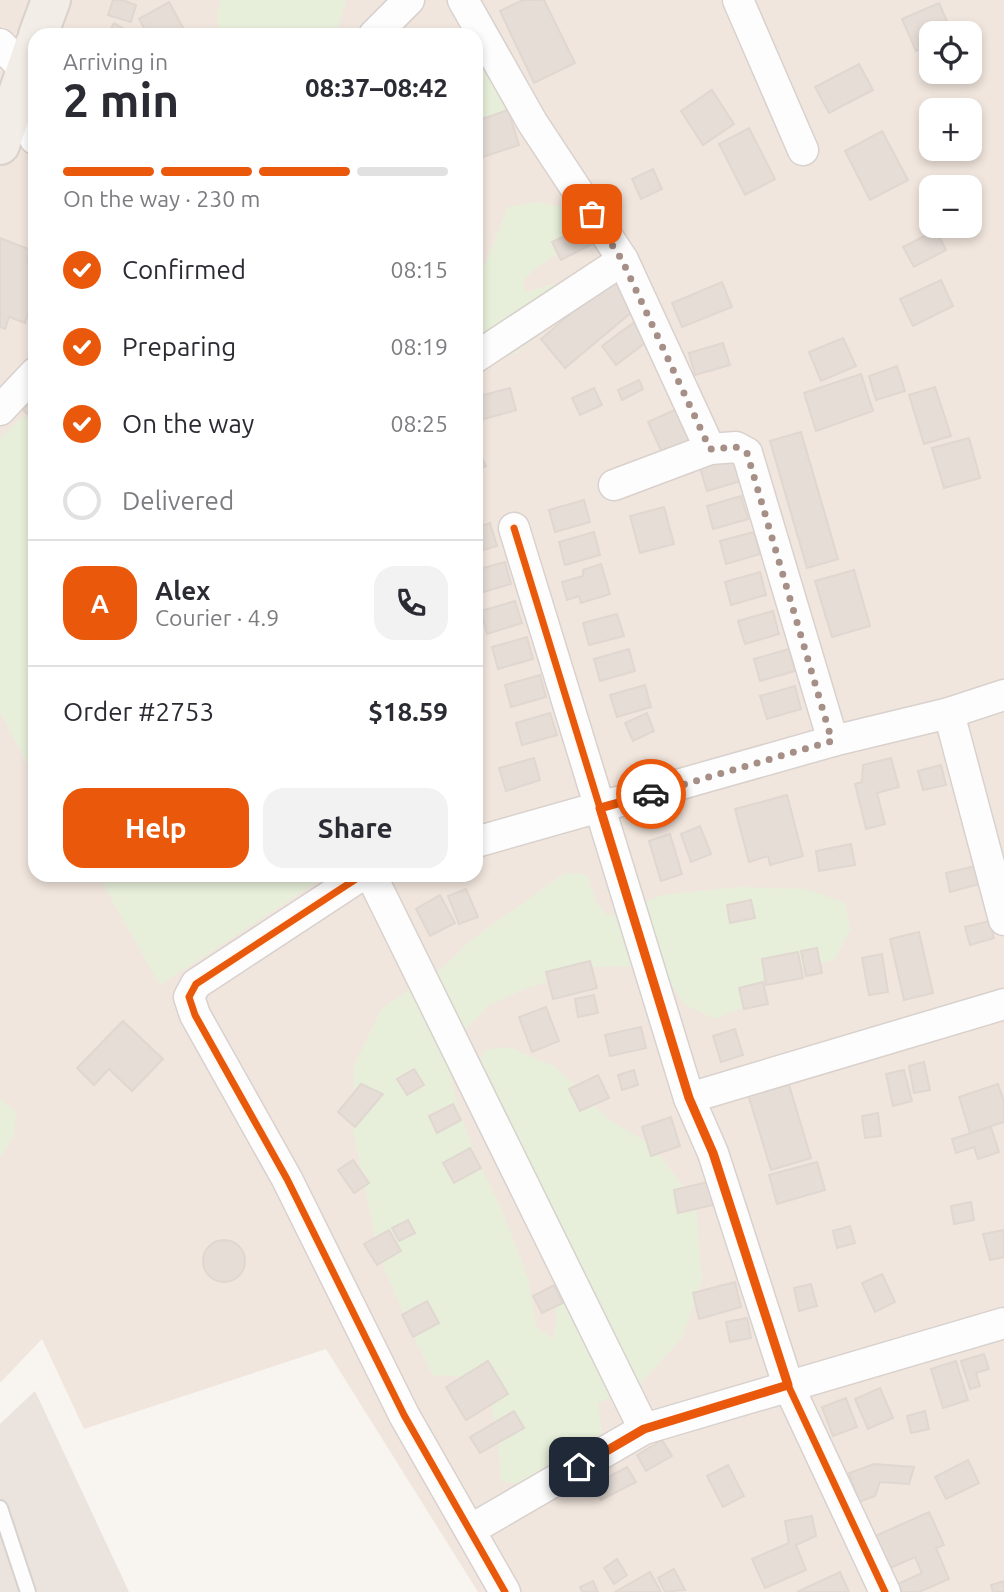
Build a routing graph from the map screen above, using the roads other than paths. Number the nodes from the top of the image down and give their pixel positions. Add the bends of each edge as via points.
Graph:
1 (51, 0) edge
2 (409, 0) edge
3 (463, 0) edge
4 (738, 0) edge
5 (37, 28) edge
6 (381, 28) edge
7 (479, 28) edge
8 (483, 35) edge
9 (23, 58) edge
10 (28, 92) edge
11 (0, 145) edge
12 (803, 150) dead end
13 (622, 260) junction
14 (483, 352) edge
15 (28, 380) edge
16 (0, 410) edge
17 (710, 449) junction
18 (614, 485) dead end
19 (514, 528) dead end
20 (1004, 695) edge
21 (949, 713) junction
22 (832, 741) junction
23 (600, 808) junction
24 (483, 840) edge
25 (351, 882) edge
26 (374, 882) edge
27 (1004, 920) edge
28 (1004, 1003) edge
29 (689, 1098) junction
30 (1004, 1323) edge
31 (788, 1385) junction
32 (644, 1429) junction
33 (0, 1507) edge
34 (470, 1530) junction
35 (29, 1592) edge
36 (505, 1592) edge
37 (885, 1592) edge

1 - 5 main road
2 - 6 street
3 - 7 street
4 - 12 street
8 - 13 street via 532,122
9 - 10 street
9 - 11 main road
13 - 14 street
13 - 17 street
15 - 16 street
17 - 18 street
17 - 22 street via 736,447 747,453
19 - 23 street
20 - 21 street
21 - 22 street
21 - 27 street
22 - 23 street
23 - 24 street
23 - 29 street
25 - 34 street via 196,984 189,997 287,1179 404,1415
26 - 32 street
28 - 29 street
29 - 31 street via 713,1153
30 - 31 street
31 - 32 street
31 - 37 street
32 - 34 street
33 - 35 lane
34 - 36 street

